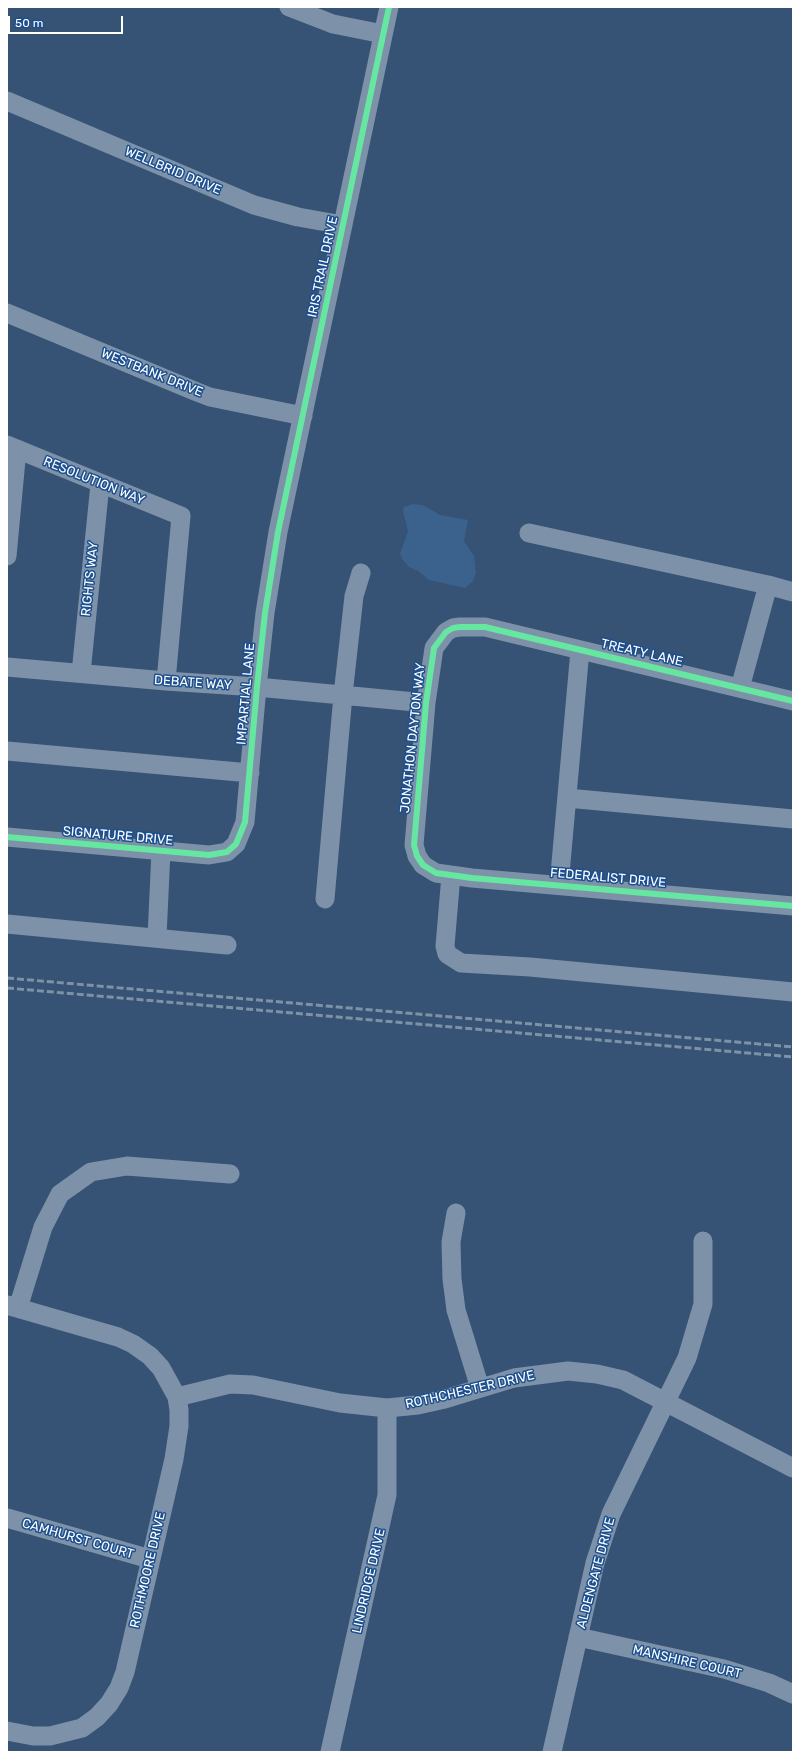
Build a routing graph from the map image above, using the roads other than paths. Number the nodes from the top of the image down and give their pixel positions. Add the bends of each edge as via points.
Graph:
1 (289, 7) edge
2 (389, 7) edge
3 (383, 34) junction
4 (7, 101) edge
5 (343, 225) junction
6 (7, 313) edge
7 (303, 416) junction
8 (12, 447) edge
9 (100, 484) junction
10 (278, 532) joint
11 (529, 533) dead end
12 (7, 556) edge
13 (361, 573) dead end
14 (768, 585) junction
15 (793, 592) edge
16 (485, 627) joint
17 (580, 650) junction
18 (7, 668) edge
19 (81, 673) junction
20 (166, 681) junction
21 (257, 687) junction
22 (740, 688) junction
23 (343, 695) junction
24 (793, 701) edge
25 (426, 703) junction
26 (7, 751) edge
27 (250, 773) junction
28 (567, 798) junction
29 (793, 819) edge
30 (7, 837) edge
31 (161, 852) junction
32 (227, 852) joint
33 (423, 865) joint
34 (451, 876) junction
35 (559, 885) junction
36 (325, 899) dead end
37 (793, 906) edge
38 (7, 924) edge
39 (157, 937) junction
40 (227, 945) dead end
41 (793, 992) edge
42 (230, 1174) dead end
43 (456, 1213) dead end
44 (703, 1241) dead end
45 (13, 1307) edge
46 (480, 1388) junction
47 (177, 1397) junction
48 (665, 1402) junction
49 (387, 1408) junction
50 (793, 1468) edge
51 (7, 1518) edge
52 (150, 1559) junction
53 (578, 1637) junction
54 (793, 1694) edge
55 (7, 1731) edge
56 (330, 1752) edge
57 (552, 1752) edge

1 - 3 street via 332,24
2 - 3 street, IRIS TRAIL DRIVE
3 - 5 street, IRIS TRAIL DRIVE
4 - 5 street, WELLBRID DRIVE via 254,205 298,217
5 - 7 street, IRIS TRAIL DRIVE
6 - 7 street, WESTBANK DRIVE via 197,392
7 - 10 street, IRIS TRAIL DRIVE
8 - 9 street, RESOLUTION WAY
8 - 12 street
9 - 19 street, RIGHTS WAY
9 - 20 street, RESOLUTION WAY via 181,516
10 - 21 street, IMPARTIAL LANE via 265,613
11 - 14 street
13 - 23 street via 354,596
14 - 15 street
14 - 22 street
16 - 17 street, TREATY LANE
16 - 25 street, JONATHON DAYTON WAY via 460,627 446,632 440,638 434,648
17 - 22 street, TREATY LANE
17 - 28 street
18 - 19 street, DEBATE WAY
19 - 20 street, DEBATE WAY
20 - 21 street, DEBATE WAY
21 - 23 street, DEBATE WAY
21 - 27 street, IMPARTIAL LANE
22 - 24 street, TREATY LANE
23 - 25 street, DEBATE WAY
23 - 36 street
25 - 33 street, JONATHON DAYTON WAY via 414,845
26 - 27 street
27 - 32 street, IMPARTIAL LANE via 245,822 236,844
28 - 29 street
28 - 35 street
30 - 31 street, SIGNATURE DRIVE
31 - 32 street, SIGNATURE DRIVE via 209,855
31 - 39 street
33 - 34 street, FEDERALIST DRIVE via 436,873
34 - 35 street, FEDERALIST DRIVE
34 - 41 street via 445,946 447,954 461,963 530,967
35 - 37 street, FEDERALIST DRIVE
38 - 39 street
39 - 40 street
42 - 45 street via 127,1166 91,1172 60,1194 43,1227
43 - 46 street via 451,1242 456,1310
44 - 48 street, ALDENGATE DRIVE via 703,1304 687,1358
45 - 47 street via 118,1337 133,1344 161,1368
46 - 48 street, ROTHCHESTER DRIVE via 514,1378 568,1371 623,1380
46 - 49 street, ROTHCHESTER DRIVE via 418,1405
47 - 49 street, ROTHCHESTER DRIVE via 230,1384 253,1385 340,1403
47 - 52 street, ROTHMOORE DRIVE via 179,1426 175,1452
48 - 50 street, ROTHCHESTER DRIVE
48 - 53 street, ALDENGATE DRIVE via 611,1514 595,1563
49 - 56 street, LINDRIDGE DRIVE via 387,1495
51 - 52 street, CAMHURST COURT
52 - 55 street, ROTHMOORE DRIVE via 125,1672 109,1704 82,1728 50,1736
53 - 54 street, MANSHIRE COURT via 724,1669 769,1683
53 - 57 street, ALDENGATE DRIVE

